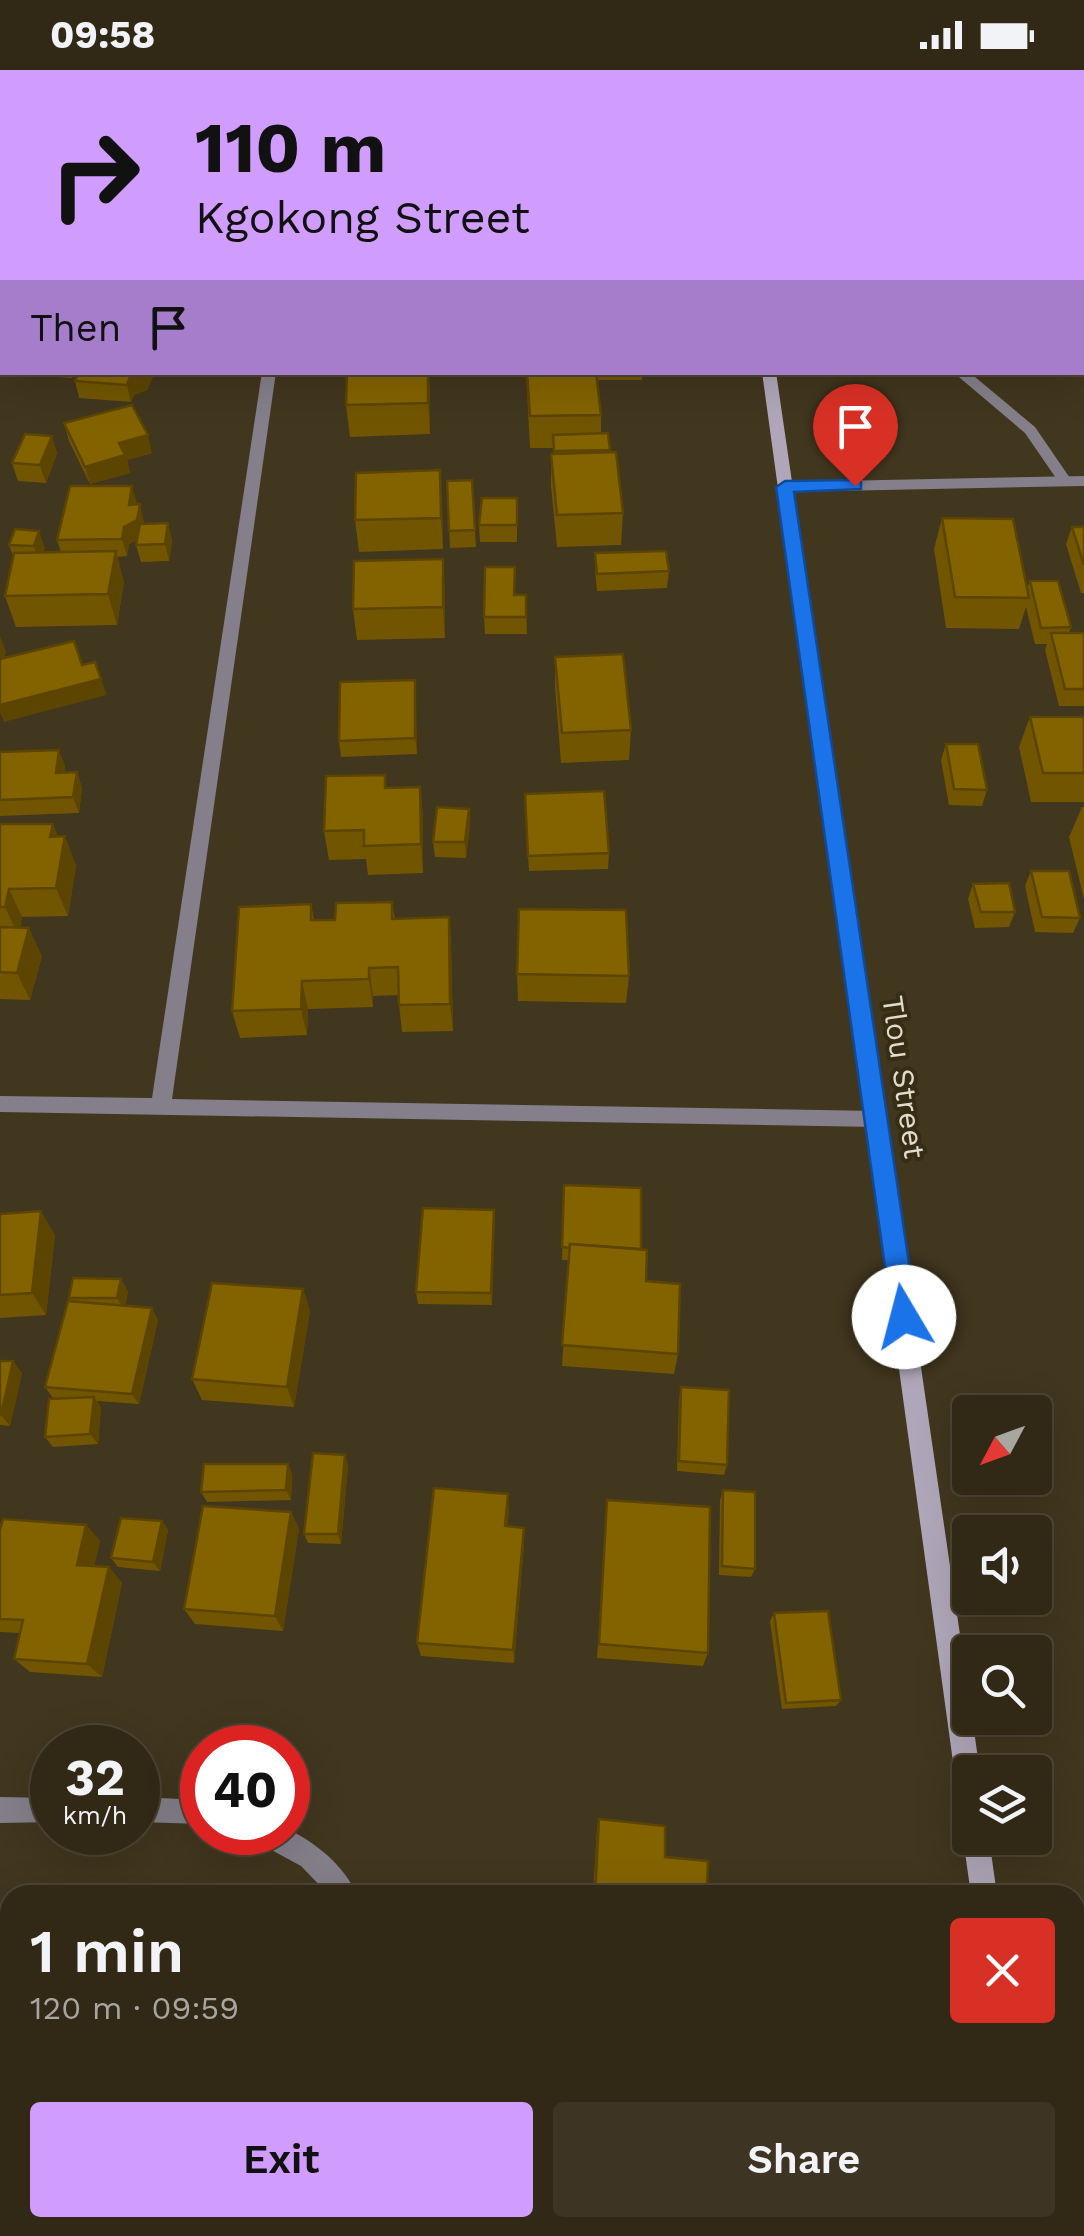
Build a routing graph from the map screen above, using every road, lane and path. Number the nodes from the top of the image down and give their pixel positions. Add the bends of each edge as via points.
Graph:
1 (269, 375) edge
2 (769, 375) edge
3 (964, 375) edge
4 (1065, 481) junction
5 (1084, 481) edge
6 (785, 487) junction
7 (0, 1104) edge
8 (161, 1106) junction
9 (877, 1120) junction
10 (965, 1755) edge
11 (0, 1810) edge
12 (30, 1810) edge
13 (306, 1855) edge
14 (978, 1855) edge
15 (338, 1885) edge
16 (983, 1885) edge

1 - 8 street
2 - 6 street, Tlou Street
3 - 4 street via 1030,430
4 - 5 street
4 - 6 street
6 - 9 street, Tlou Street
7 - 8 street
8 - 9 street
9 - 10 street, Tlou Street
11 - 12 street
13 - 15 street
14 - 16 street

